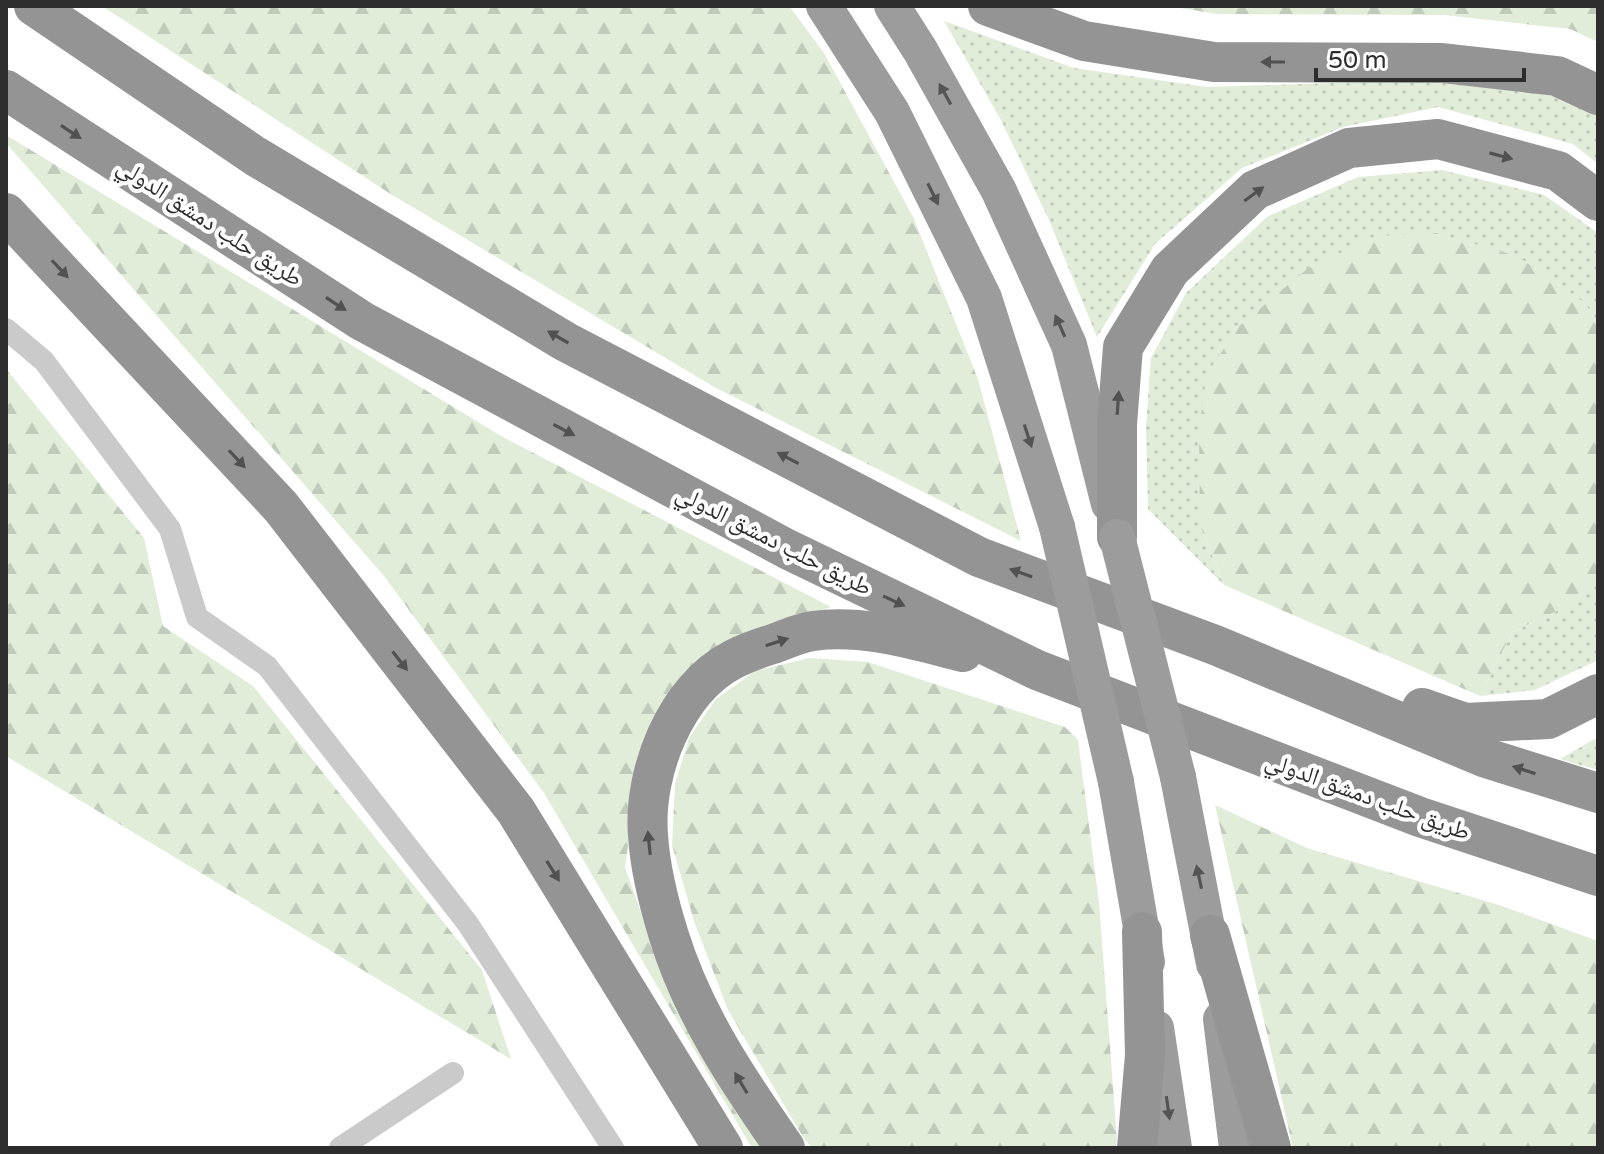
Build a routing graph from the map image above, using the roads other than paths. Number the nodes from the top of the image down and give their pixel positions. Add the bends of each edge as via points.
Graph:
1 (34, 6) edge
2 (824, 6) edge
3 (892, 6) edge
4 (988, 6) edge
5 (6, 90) edge
6 (1598, 95) edge
7 (1598, 201) edge
8 (6, 213) edge
9 (6, 329) edge
10 (1117, 537) junction
11 (1215, 645) junction
12 (1037, 670) junction
13 (1598, 694) edge
14 (1598, 793) edge
15 (1420, 817) junction
16 (1598, 876) edge
17 (1598, 905) edge
18 (1142, 932) junction
19 (1210, 935) junction
20 (453, 1073) dead end
21 (340, 1148) edge
22 (613, 1148) edge
23 (723, 1148) edge
24 (785, 1148) edge
25 (1137, 1148) edge
26 (1174, 1148) edge
27 (1237, 1148) edge
28 (1271, 1148) edge

11 -> 1 highway via 979,557 566,342 255,156
2 -> 18 highway, bridge via 892,112 984,298 1057,527 1116,782
10 -> 3 highway via 1069,345 999,191
6 -> 4 highway via 1557,76 1442,63 1214,62 1084,41
5 -> 12 highway, طريق حلب دمشق الدولي via 362,321 787,549
10 -> 7 highway via 1123,347 1170,270 1255,190 1349,148 1438,139 1558,171
8 -> 23 highway via 281,507 516,811
9 - 22 street via 44,361 170,529 197,617 267,666 468,924
19 -> 10 highway, bridge via 1178,777
11 - 13 highway via 1465,723 1548,719
14 -> 11 highway via 1486,758
12 - 15 highway, طريق حلب دمشق الدولي
24 -> 12 highway via 709,1031 669,937 647,835 650,788 661,746 707,678 732,660 812,631 860,629
15 - 16 highway, طريق حلب دمشق الدولي
15 - 17 highway
18 - 25 highway via 1145,1055
18 -> 26 highway
19 - 27 highway
19 - 28 highway
20 - 21 street

